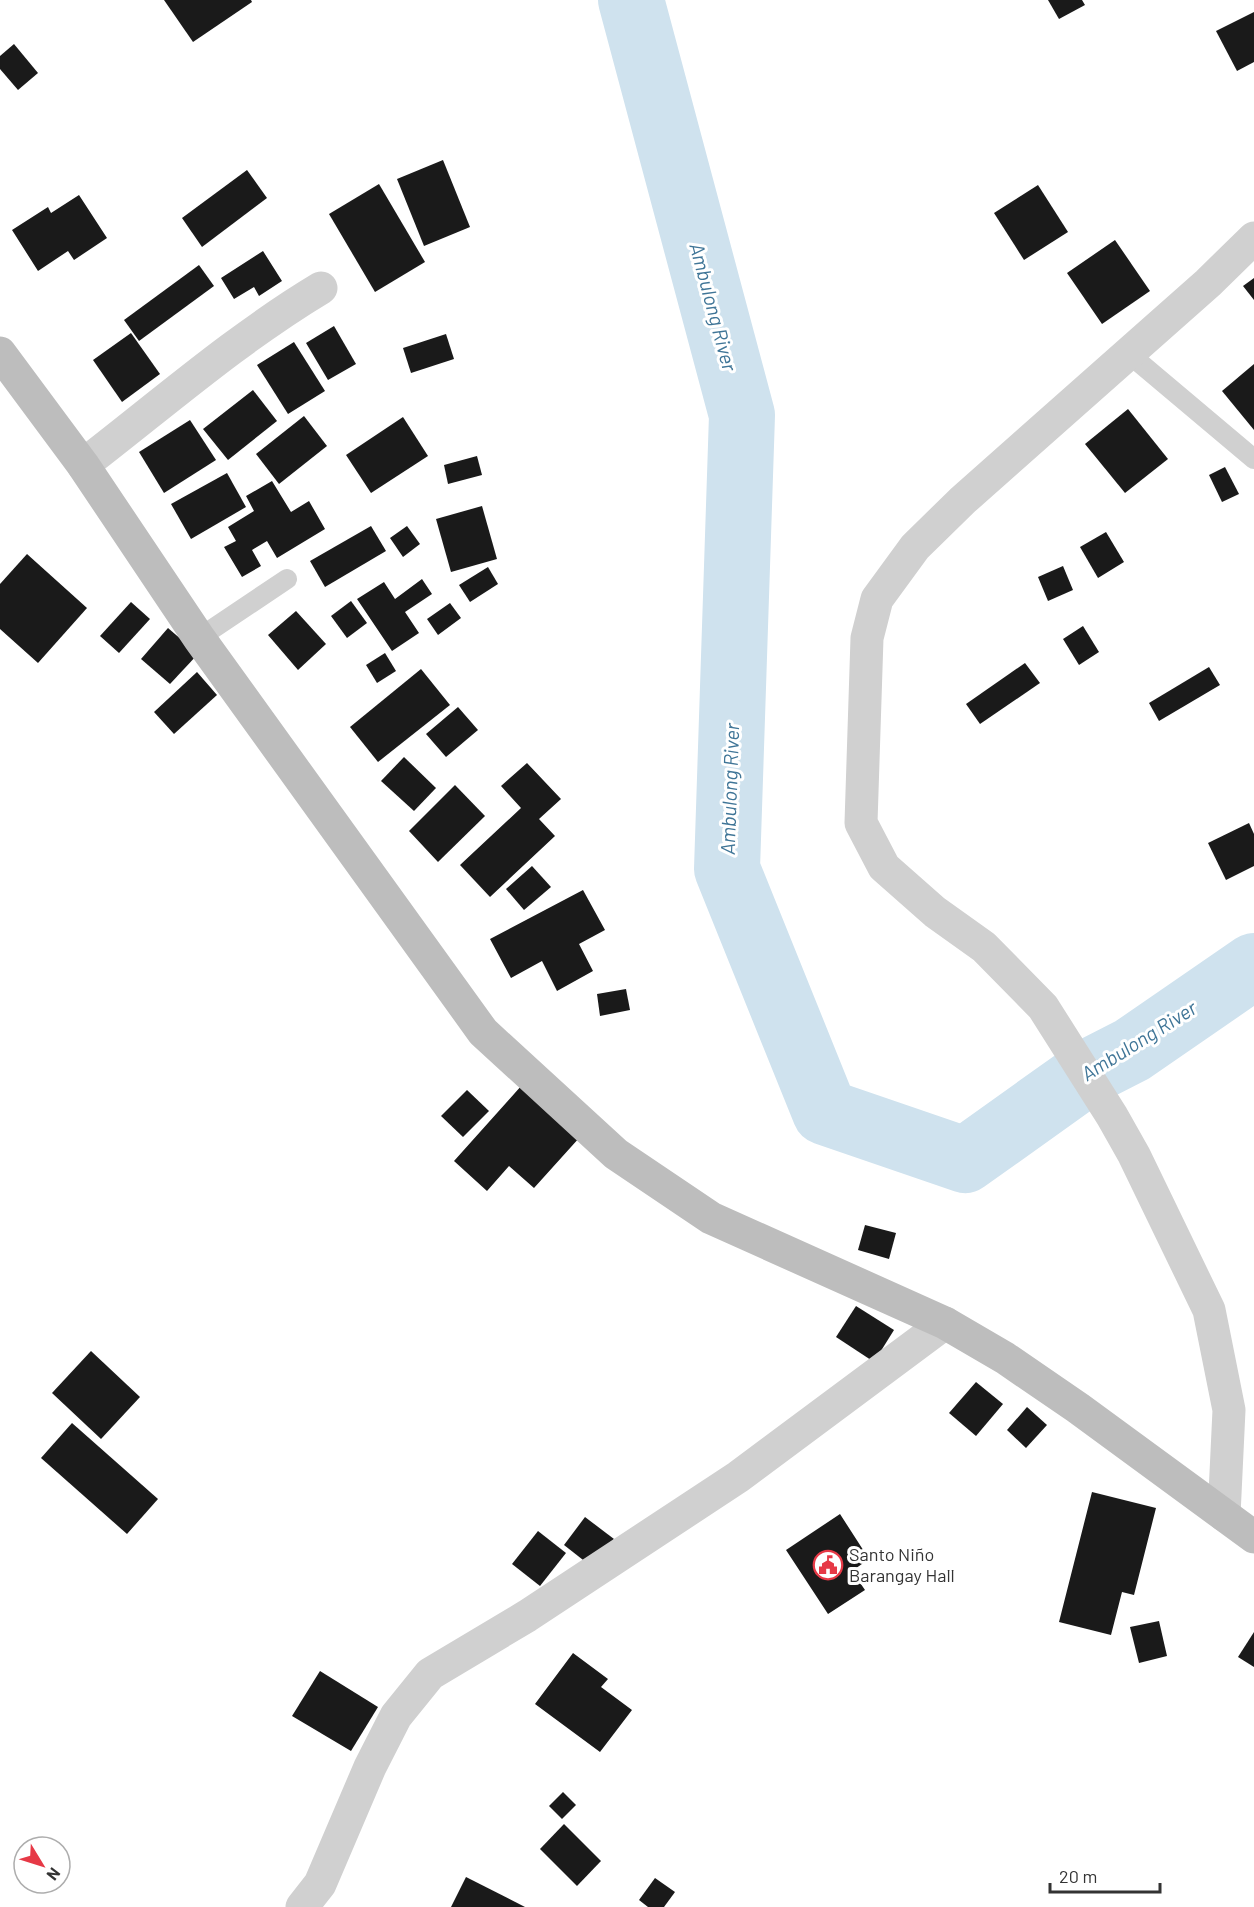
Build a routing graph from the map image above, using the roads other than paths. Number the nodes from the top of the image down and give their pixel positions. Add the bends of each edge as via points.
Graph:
1 (1254, 238) edge
2 (321, 288) dead end
3 (0, 353) edge
4 (1128, 353) junction
5 (1254, 459) edge
6 (83, 465) junction
7 (288, 579) dead end
8 (199, 638) junction
9 (945, 1323) junction
10 (1224, 1515) junction
11 (1254, 1537) edge
12 (302, 1907) edge

1 - 4 street
2 - 6 street via 231,348
3 - 6 street
4 - 5 lane
4 - 10 street via 915,547 877,599 867,638 861,823 884,867 935,912 984,947 1043,1007 1139,1165 1209,1310 1229,1410
6 - 8 street
7 - 8 lane
8 - 9 street via 483,1032 616,1154 711,1218
9 - 10 street via 1078,1408
9 - 12 street via 738,1477 527,1616 430,1674 396,1716 320,1884
10 - 11 street

